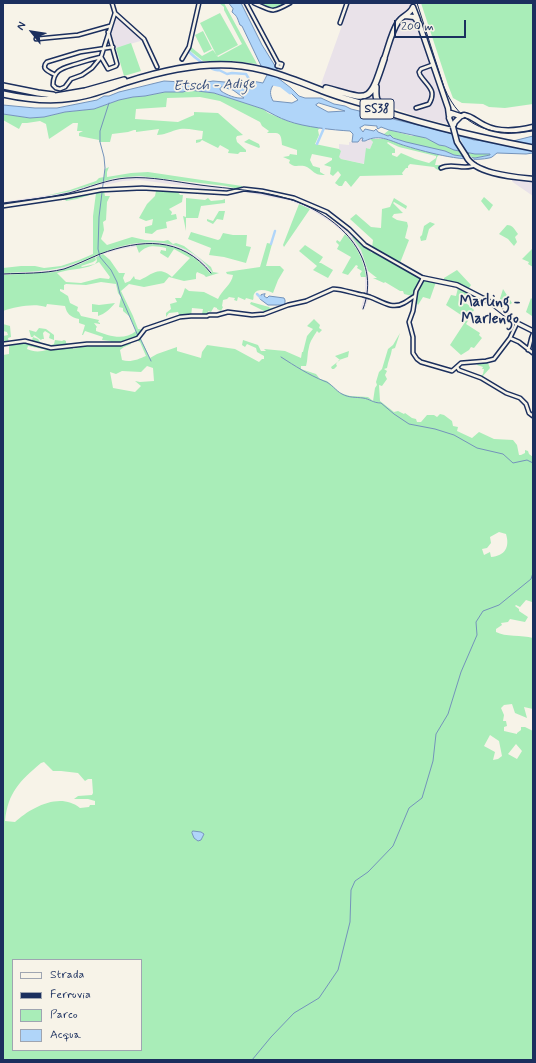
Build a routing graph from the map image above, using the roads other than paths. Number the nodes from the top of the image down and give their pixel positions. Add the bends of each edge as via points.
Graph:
1 (112, 3) edge
2 (199, 3) edge
3 (246, 3) edge
4 (254, 3) edge
5 (290, 3) edge
6 (347, 3) edge
7 (413, 5) edge
8 (115, 12) junction
9 (405, 16) junction
10 (414, 17) junction
11 (340, 23) dead end
12 (419, 23) junction
13 (110, 26) junction
14 (108, 32) junction
15 (36, 38) dead end
16 (113, 47) junction
17 (103, 48) junction
18 (101, 57) junction
19 (384, 59) joint
20 (184, 63) junction
21 (278, 63) dead end
22 (432, 65) junction
23 (157, 68) dead end
24 (280, 73) junction
25 (55, 75) junction
26 (376, 84) junction
27 (3, 86) edge
28 (323, 87) junction
29 (3, 91) edge
30 (3, 94) edge
31 (20, 96) junction
32 (3, 98) edge
33 (59, 98) junction
34 (416, 108) dead end
35 (388, 110) junction
36 (456, 119) junction
37 (533, 127) edge
38 (533, 144) edge
39 (533, 148) edge
40 (476, 165) junction
41 (442, 168) dead end
42 (533, 179) edge
43 (3, 206) edge
44 (423, 278) junction
45 (415, 296) junction
46 (517, 323) junction
47 (533, 333) edge
48 (510, 338) junction
49 (3, 344) edge
50 (528, 350) junction
51 (533, 353) edge
52 (457, 368) junction
53 (533, 416) edge

1 - 8 street
2 - 20 street
3 - 21 street
4 - 5 street via 272,11
6 - 11 street
7 - 9 main road via 410,13
7 - 10 street
7 - 12 main road
8 - 13 street
8 - 23 street via 144,39
9 - 10 main road
9 - 19 main road via 396,25
10 - 12 main road
12 - 22 main road
13 - 14 street
13 - 15 street via 78,35
14 - 16 street
14 - 17 street
16 - 17 street
16 - 18 street via 116,66 108,69
17 - 18 street
17 - 25 street via 47,62 44,68
18 - 25 street via 64,68
18 - 25 street via 92,68 60,89 53,85
19 - 26 highway
20 - 24 highway, SS38 via 233,65
20 - 24 highway, SS38 via 222,62 258,66
20 - 33 highway, SS38
20 - 33 highway, SS38 via 87,95
22 - 34 street via 419,72 433,96 429,104
22 - 36 main road via 448,108
24 - 28 highway, SS38
24 - 39 highway, SS38 via 324,91 402,117
26 - 28 highway via 368,95 361,97
26 - 35 highway via 377,100
27 - 33 highway
28 - 35 highway, SS38
29 - 31 highway, SS38
30 - 31 highway, SS38
31 - 33 highway, SS38
32 - 33 highway via 30,102 55,102
35 - 38 highway, SS38
36 - 37 main road via 469,116 486,126 507,131
36 - 40 main road, bridge via 457,142 470,161
40 - 41 street via 469,168 447,165
40 - 42 main road via 492,172
43 - 44 street via 102,190 142,188 227,193 244,189 258,190 291,197 327,212 349,229 365,246
44 - 45 street
44 - 46 street via 457,285 490,302
45 - 49 street, bridge via 395,306 363,295 333,289 306,301 264,314 228,312 180,317 145,329 138,338 121,344 51,348 25,341
45 - 52 street via 409,322 413,337 413,353 426,364 451,371
46 - 47 street
46 - 48 street
47 - 50 street
48 - 50 street
48 - 52 street via 494,359 486,362 461,363
50 - 51 street
52 - 53 street via 520,398

